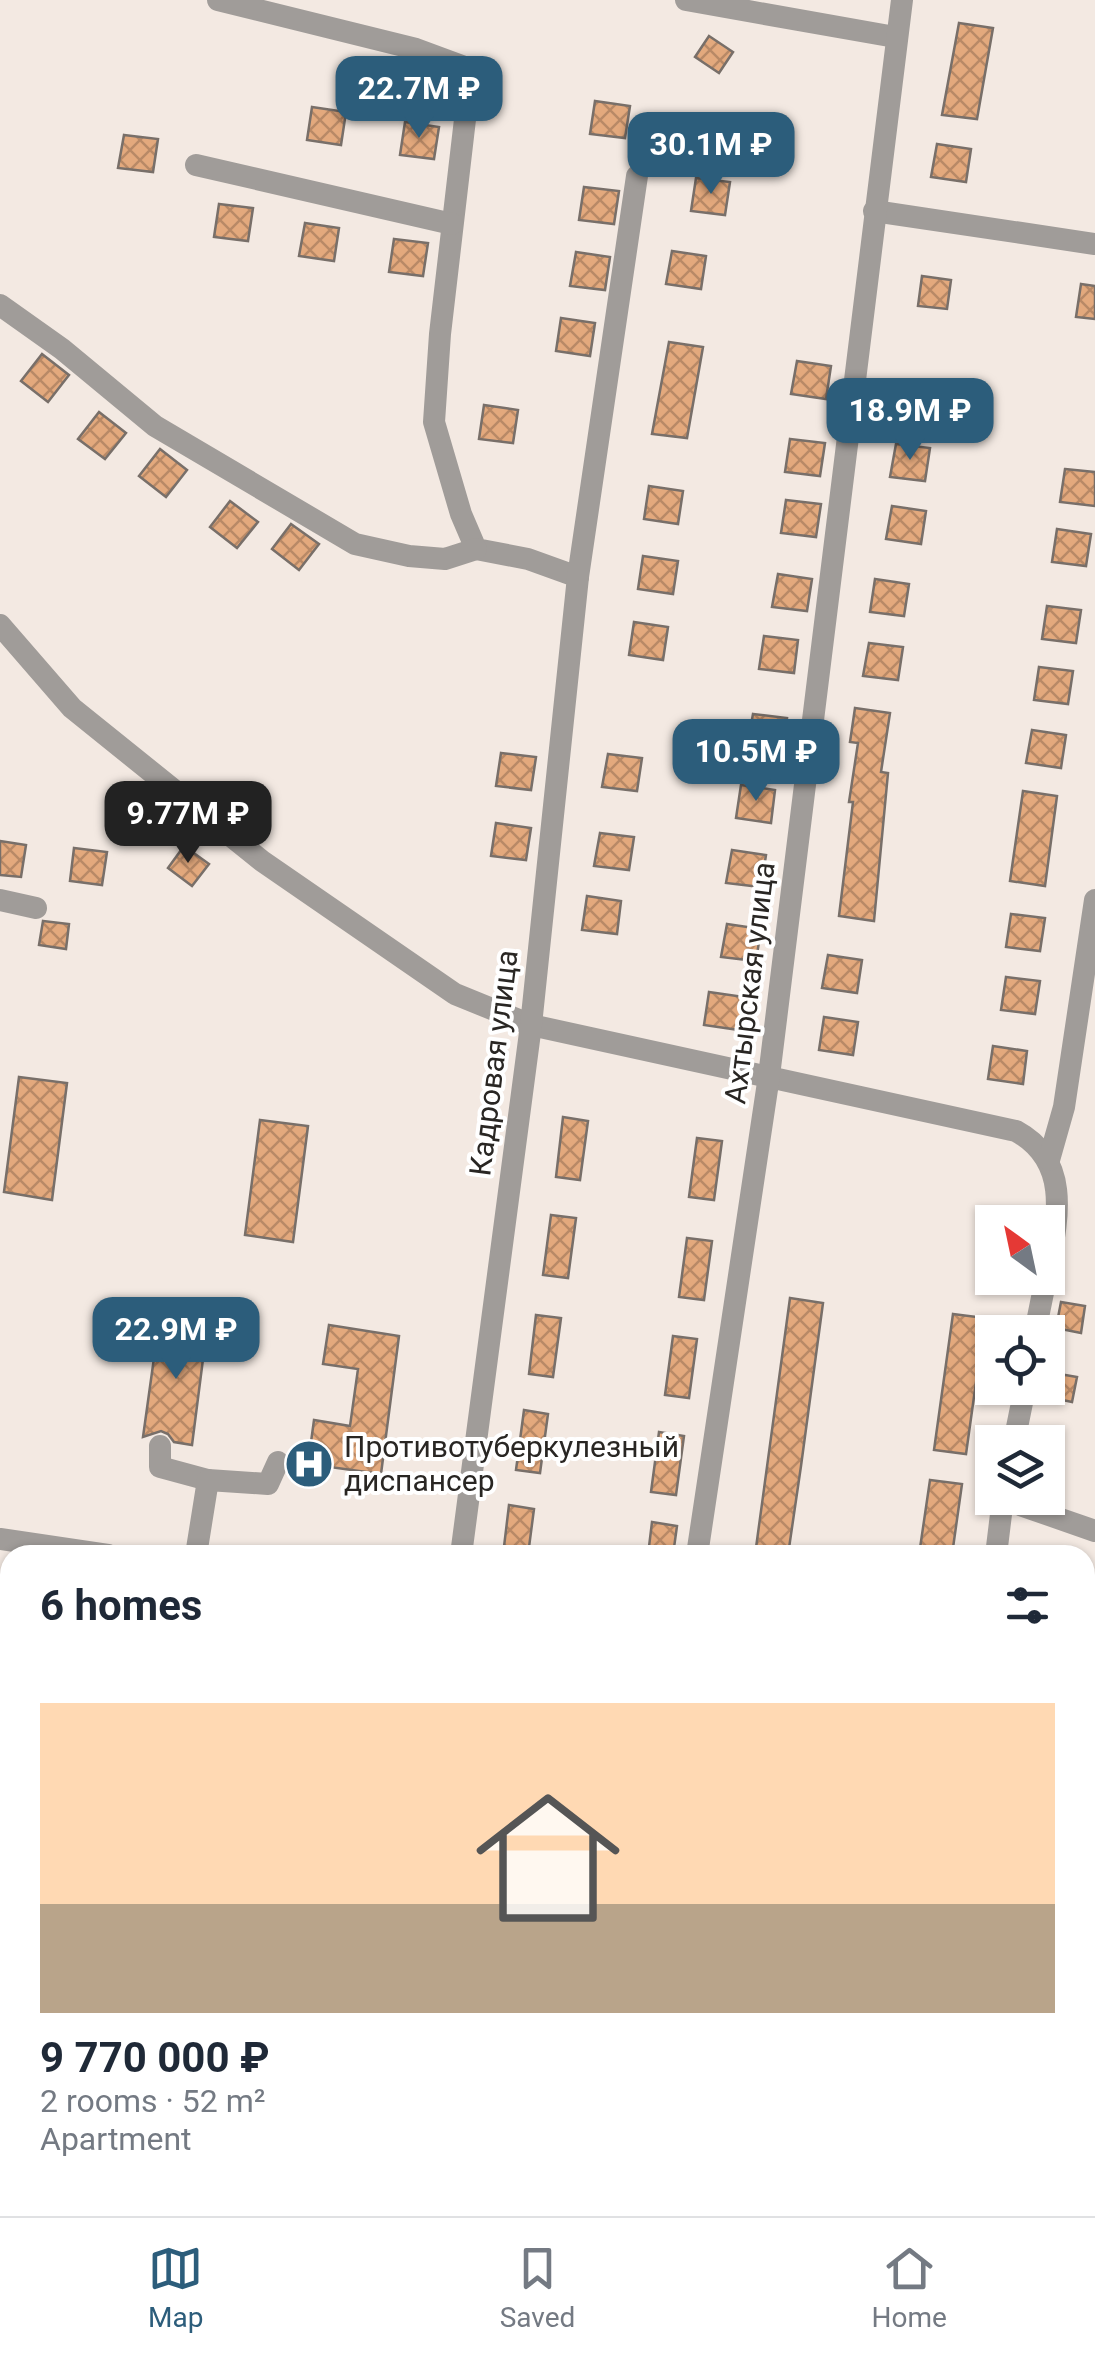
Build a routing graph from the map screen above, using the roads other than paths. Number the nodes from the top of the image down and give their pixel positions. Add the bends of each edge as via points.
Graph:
1 (218, 0) edge
2 (686, 0) edge
3 (902, 0) edge
4 (895, 37) junction
5 (196, 165) dead end
6 (637, 176) dead end
7 (874, 211) junction
8 (452, 224) junction
9 (1095, 244) edge
10 (0, 304) edge
11 (476, 549) junction
12 (578, 577) junction
13 (0, 624) edge
14 (0, 900) edge
15 (1095, 900) edge
16 (36, 908) dead end
17 (531, 1026) junction
18 (769, 1076) junction
19 (1049, 1160) junction
20 (1055, 1205) edge
21 (160, 1446) dead end
22 (278, 1462) dead end
23 (208, 1480) junction
24 (1001, 1515) edge
25 (1050, 1515) edge
26 (1095, 1531) edge
27 (0, 1538) edge
28 (44, 1545) edge
29 (198, 1545) edge
30 (462, 1545) edge
31 (699, 1545) edge
32 (997, 1545) edge

1 - 8 street via 416,48 462,66 469,85
2 - 4 street
3 - 4 street, Ахтырская улица
4 - 7 street, Ахтырская улица
5 - 8 street
6 - 12 street, Кадровая улица
7 - 9 street
7 - 18 street, Ахтырская улица
8 - 11 street via 434,422
10 - 11 street via 155,426 355,544 445,559
11 - 12 street
12 - 17 street, Кадровая улица
13 - 17 street via 72,708 262,861 455,994
14 - 16 street
15 - 19 street via 1064,1107
17 - 18 street
17 - 30 street, Кадровая улица
18 - 19 street via 1016,1131
18 - 31 street, Ахтырская улица
19 - 20 street
21 - 23 street via 160,1466
22 - 23 street via 268,1484
23 - 29 street
24 - 32 street
25 - 26 street
27 - 28 street

